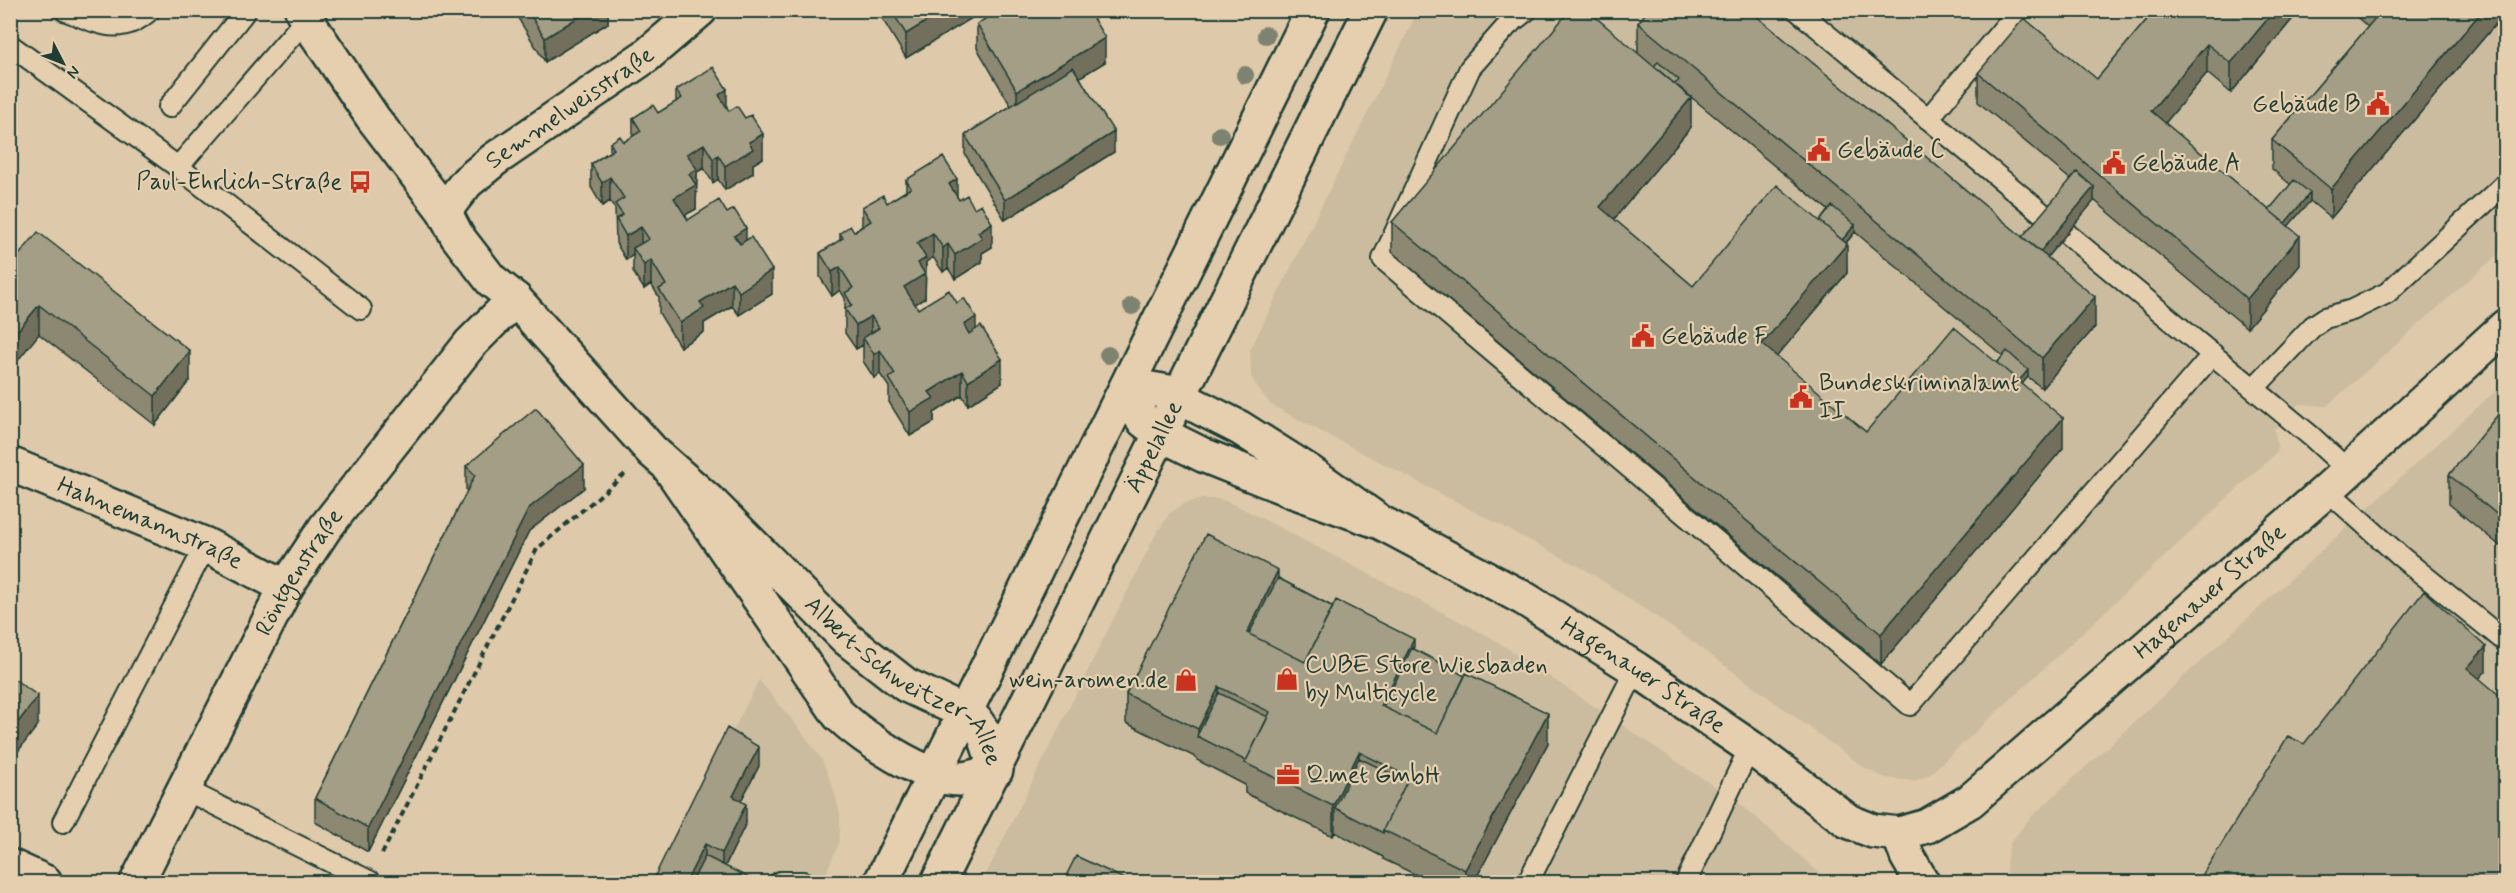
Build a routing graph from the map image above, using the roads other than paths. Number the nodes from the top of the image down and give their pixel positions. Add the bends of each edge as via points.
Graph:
1 (64, 10) edge
2 (150, 10) edge
3 (246, 10) edge
4 (700, 10) edge
5 (1313, 10) edge
6 (1371, 10) edge
7 (1527, 10) edge
8 (1797, 10) edge
9 (2019, 10) edge
10 (304, 15) edge
11 (10, 45) edge
12 (169, 107) dead end
13 (1928, 118) junction
14 (178, 167) junction
15 (2505, 183) edge
16 (444, 211) junction
17 (515, 299) junction
18 (361, 309) dead end
19 (2505, 326) edge
20 (2213, 354) junction
21 (2254, 388) junction
22 (1124, 393) junction
23 (1180, 396) junction
24 (1161, 434) junction
25 (660, 459) junction
26 (10, 464) edge
27 (2338, 481) junction
28 (1380, 522) junction
29 (206, 545) junction
30 (286, 587) junction
31 (2505, 642) edge
32 (1636, 669) junction
33 (966, 713) junction
34 (1750, 747) junction
35 (996, 770) junction
36 (935, 774) junction
37 (184, 789) junction
38 (63, 822) dead end
39 (1899, 834) junction
40 (10, 866) edge
41 (45, 882) edge
42 (137, 882) edge
43 (370, 882) edge
44 (780, 882) edge
45 (802, 882) edge
46 (881, 882) edge
47 (938, 882) edge
48 (1528, 882) edge
49 (1686, 882) edge
50 (1922, 882) edge

1 - 2 lane via 112,28 140,20
3 - 12 lane
4 - 16 street, Semmelweisstraße via 646,56 495,159 467,182
5 - 22 street
6 - 23 street, Äppelallee
7 - 20 lane via 1508,25 1470,68 1383,259 1910,705
8 - 13 lane
9 - 13 lane
10 - 14 lane
10 - 16 street, Albert-Schweitzer-Allee via 373,118
11 - 14 lane
13 - 20 lane
14 - 18 lane
15 - 21 lane via 2387,293 2313,326
16 - 17 street, Albert-Schweitzer-Allee via 464,226 502,272
17 - 25 street, Albert-Schweitzer-Allee
17 - 30 street, Röntgenstraße via 470,344 325,528
19 - 27 street, Hagenauer Straße
20 - 21 lane
21 - 27 lane
22 - 23 street, Hagenauer Straße via 1145,388
22 - 24 street, Hagenauer Straße via 1144,421
22 - 33 street
23 - 24 street, Äppelallee
23 - 28 street, Hagenauer Straße via 1240,428
24 - 28 street, Hagenauer Straße via 1213,459
24 - 35 street, Äppelallee
25 - 33 street, Albert-Schweitzer-Allee via 712,504 868,657 906,685
25 - 36 street, Albert-Schweitzer-Allee via 839,715 877,746
26 - 29 street, Hahnemannstraße
27 - 31 lane via 2400,556
27 - 39 street, Hagenauer Straße via 1970,801 1927,826
28 - 32 street, Hagenauer Straße via 1525,599
29 - 30 street, Hahnemannstraße
29 - 38 lane
30 - 37 street, Röntgenstraße
32 - 34 street, Hagenauer Straße
32 - 48 lane
33 - 35 street, Albert-Schweitzer-Allee via 984,733
33 - 36 street
34 - 39 street, Hagenauer Straße via 1848,821 1873,831
34 - 49 lane
35 - 36 street, Albert-Schweitzer-Allee via 961,780
35 - 47 street, Äppelallee
36 - 46 street
37 - 42 street, Röntgenstraße
37 - 43 lane
39 - 50 street
40 - 41 street
44 - 45 lane

